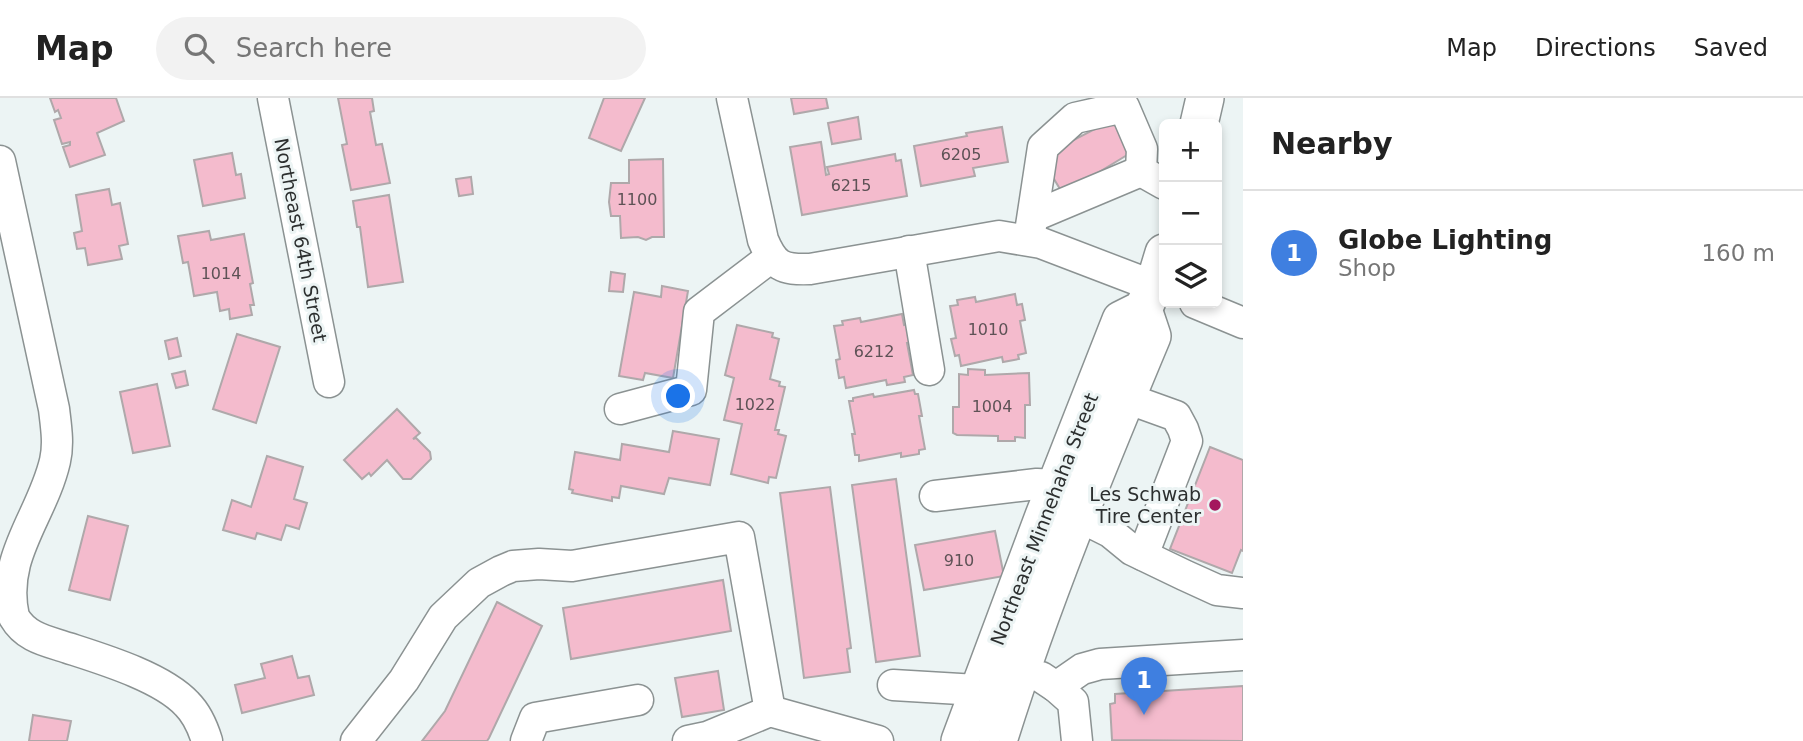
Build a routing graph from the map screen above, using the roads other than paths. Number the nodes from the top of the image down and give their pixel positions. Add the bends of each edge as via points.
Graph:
1 (273, 98) edge
2 (732, 98) edge
3 (1205, 98) edge
4 (1200, 119) edge
5 (0, 161) edge
6 (1153, 177) edge
7 (1031, 228) junction
8 (909, 251) junction
9 (780, 264) junction
10 (1156, 285) edge
11 (1207, 308) edge
12 (1243, 323) edge
13 (929, 370) dead end
14 (329, 382) dead end
15 (1126, 398) junction
16 (620, 409) dead end
17 (935, 496) dead end
18 (1059, 506) junction
19 (1143, 555) junction
20 (1243, 593) edge
21 (1243, 655) edge
22 (1023, 666) junction
23 (893, 685) dead end
24 (1056, 687) junction
25 (977, 690) junction
26 (638, 700) dead end
27 (770, 711) junction
28 (207, 741) edge
29 (356, 741) edge
30 (526, 741) edge
31 (688, 741) edge
32 (876, 741) edge
33 (960, 741) edge
34 (977, 741) edge
35 (998, 741) edge
36 (1077, 741) edge

1 - 14 street, Northeast 64th Street
2 - 9 street via 763,240
3 - 4 main road
5 - 28 street via 58,442 54,464 8,554 2,575 7,604 25,632 117,664 174,692 194,713
6 - 7 street
6 - 7 street via 1124,107 1074,118 1043,148
7 - 8 street
7 - 10 street
8 - 9 street via 810,269
8 - 13 street
9 - 16 street via 699,313 691,390
10 - 15 main road, Northeast Minnehaha Street via 1152,336
10 - 18 main road, Northeast Minnehaha Street via 1121,320
11 - 12 street
15 - 18 main road, Northeast Minnehaha Street
15 - 19 street via 1176,416 1186,441
17 - 18 street via 1037,484
18 - 19 street
18 - 22 main road via 1052,539 1016,633
18 - 25 main road, Northeast Minnehaha Street
19 - 20 street via 1217,590
21 - 24 street via 1100,664
22 - 24 street
22 - 35 main road, Northeast Minnehaha Street
23 - 25 street
24 - 36 street via 1073,702
25 - 33 main road, Northeast Minnehaha Street
25 - 34 main road via 983,720
26 - 30 street via 535,718
27 - 29 street via 739,537 572,566 513,566 490,577 443,617 404,680
27 - 31 street
27 - 32 street

